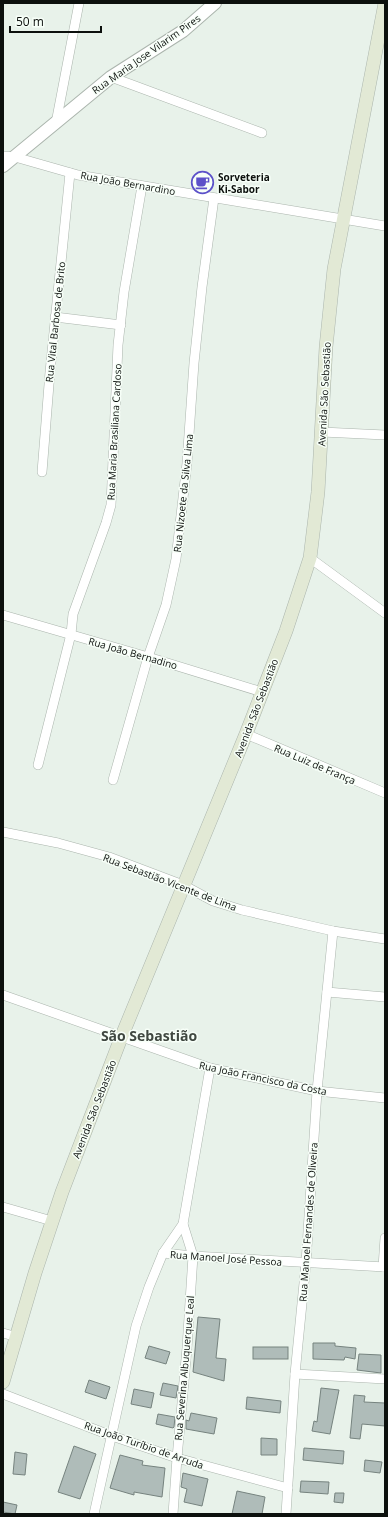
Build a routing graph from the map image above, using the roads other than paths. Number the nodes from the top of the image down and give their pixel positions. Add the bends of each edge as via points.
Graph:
1 (79, 3) edge
2 (215, 3) edge
3 (385, 3) edge
4 (111, 77) junction
5 (56, 124) junction
6 (262, 133) dead end
7 (9, 157) edge
8 (3, 166) edge
9 (70, 173) junction
10 (142, 186) junction
11 (214, 198) junction
12 (343, 219) junction
13 (385, 226) edge
14 (55, 317) junction
15 (121, 325) junction
16 (322, 432) junction
17 (385, 435) edge
18 (42, 472) dead end
19 (310, 558) junction
20 (385, 613) edge
21 (3, 615) edge
22 (71, 634) junction
23 (148, 656) junction
24 (262, 692) junction
25 (246, 734) junction
26 (38, 765) dead end
27 (113, 780) dead end
28 (385, 793) edge
29 (3, 832) edge
30 (183, 885) junction
31 (333, 931) junction
32 (385, 939) edge
33 (327, 992) junction
34 (3, 995) edge
35 (385, 997) edge
36 (121, 1038) junction
37 (210, 1068) junction
38 (317, 1091) junction
39 (385, 1098) edge
40 (3, 1207) edge
41 (52, 1221) junction
42 (183, 1224) junction
43 (385, 1238) edge
44 (163, 1253) junction
45 (193, 1256) junction
46 (306, 1263) junction
47 (384, 1267) edge
48 (3, 1333) edge
49 (17, 1337) junction
50 (295, 1374) junction
51 (385, 1379) edge
52 (3, 1382) edge
53 (3, 1394) edge
54 (112, 1436) junction
55 (177, 1458) junction
56 (288, 1488) junction
57 (94, 1514) edge
58 (173, 1514) edge
59 (286, 1514) edge

1 - 5 street
2 - 4 street, Rua Maria Jose Vilarim Pires via 182,31
3 - 12 main road, Avenida São Sebastião
4 - 5 street, Rua Maria Jose Vilarim Pires
4 - 6 street
5 - 7 street, Rua Maria Jose Vilarim Pires
7 - 8 street, Rua Maria Jose Vilarim Pires
7 - 9 street, Rua João Bernardino
9 - 10 street, Rua João Bernardino
9 - 14 street, Rua Vital Barbosa de Brito
10 - 11 street, Rua João Bernardino
10 - 15 street, Rua Maria Brasiliana Cardoso
11 - 12 street, Rua João Bernardino
11 - 23 street, Rua Nizoete da Silva Lima via 201,295 177,551 166,605
12 - 13 street, Rua João Bernardino
12 - 16 main road, Avenida São Sebastião via 334,269 326,347
14 - 15 street
14 - 18 street, Rua Vital Barbosa de Brito
15 - 22 street, Rua Maria Brasiliana Cardoso via 111,505 73,614
16 - 17 street
16 - 19 main road, Avenida São Sebastião
19 - 20 street
19 - 24 main road, Avenida São Sebastião
21 - 22 street, Rua João Bernadino
22 - 23 street, Rua João Bernadino
22 - 26 street, Rua Maria Brasiliana Cardoso
23 - 24 street, Rua João Bernadino
23 - 27 street, Rua Nizoete da Silva Lima
24 - 25 main road, Avenida São Sebastião
25 - 28 street, Rua Luiz de França
25 - 30 main road, Avenida São Sebastião
29 - 30 street, Rua Sebastião Vicente de Lima via 109,857
30 - 31 street, Rua Sebastião Vicente de Lima via 213,901 242,910
30 - 36 main road, Avenida São Sebastião
31 - 32 street, Rua Sebastião Vicente de Lima
31 - 33 street, Rua Manoel Fernandes de Oliveira
33 - 35 street
33 - 38 street, Rua Manoel Fernandes de Oliveira
34 - 36 street, Rua João Francisco da Costa
36 - 37 street, Rua João Francisco da Costa
36 - 41 main road, Avenida São Sebastião
37 - 38 street, Rua João Francisco da Costa
37 - 42 street
38 - 39 street, Rua João Francisco da Costa
38 - 46 street, Rua Manoel Fernandes de Oliveira
40 - 41 street
41 - 49 main road, Avenida São Sebastião
42 - 44 street
42 - 45 street, Rua Severina Albuquerque Leal
43 - 47 street
44 - 45 street, Rua Manoel José Pessoa
44 - 54 street via 136,1326
45 - 46 street, Rua Manoel José Pessoa
45 - 55 street, Rua Severina Albuquerque Leal
46 - 47 street, Rua Manoel José Pessoa
46 - 50 street, Rua Manoel Fernandes de Oliveira
48 - 49 street
49 - 52 main road, Avenida São Sebastião
50 - 51 street
50 - 56 street, Rua Manoel Fernandes de Oliveira
53 - 54 street, Rua João Turíbio de Arruda
54 - 55 street, Rua João Turíbio de Arruda
54 - 57 street
55 - 56 street, Rua João Turíbio de Arruda
55 - 58 street, Rua Severina Albuquerque Leal
56 - 59 street, Rua Manoel Fernandes de Oliveira

